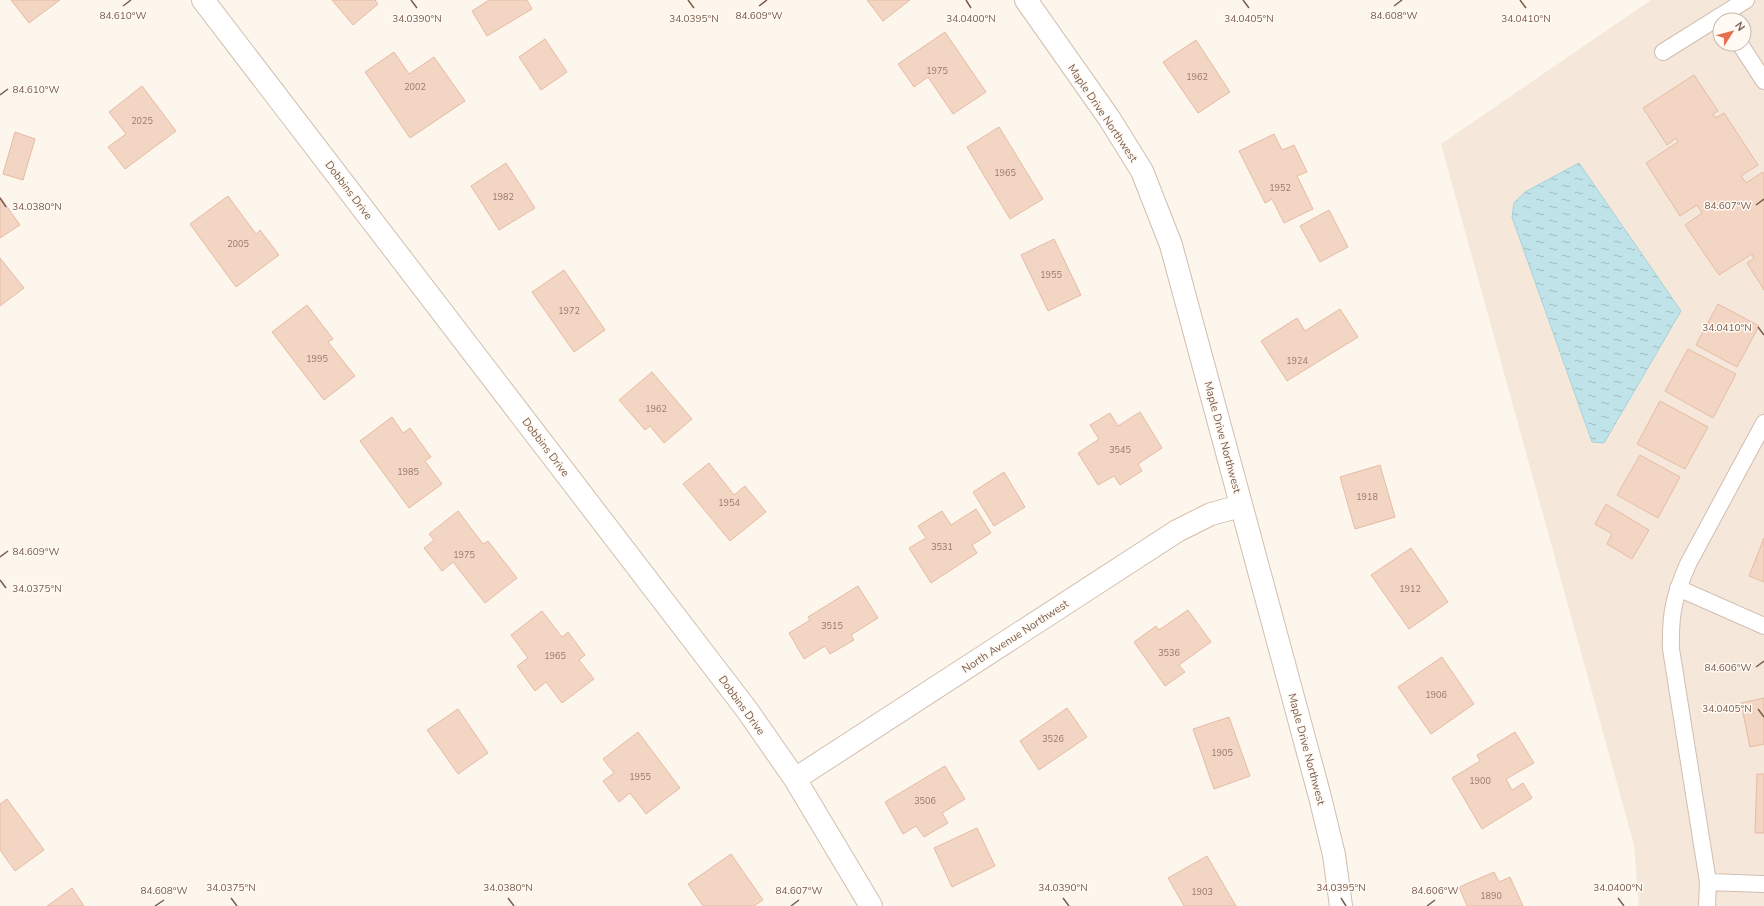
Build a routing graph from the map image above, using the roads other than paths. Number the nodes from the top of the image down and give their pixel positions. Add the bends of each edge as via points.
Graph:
1 (204, 0) edge
2 (1026, 0) edge
3 (1746, 0) edge
4 (1731, 12) edge
5 (1712, 24) edge
6 (1663, 52) dead end
7 (1745, 52) edge
8 (1764, 81) edge
9 (1764, 423) edge
10 (1241, 506) junction
11 (1678, 588) junction
12 (1764, 626) edge
13 (795, 779) junction
14 (1708, 882) junction
15 (1764, 884) edge
16 (871, 906) edge
17 (1341, 906) edge
18 (1707, 906) edge

1 - 13 street, Dobbins Drive via 742,704
2 - 10 street, Maple Drive Northwest via 1109,118 1142,171 1171,245
3 - 4 lane
5 - 6 lane
7 - 8 lane
9 - 11 lane via 1688,564
10 - 13 street, North Avenue Northwest via 1211,514 1177,531
10 - 17 street, Maple Drive Northwest via 1334,855
11 - 12 lane
11 - 14 lane via 1672,614 1671,649
13 - 16 street, Dobbins Drive
14 - 15 lane
14 - 18 lane

